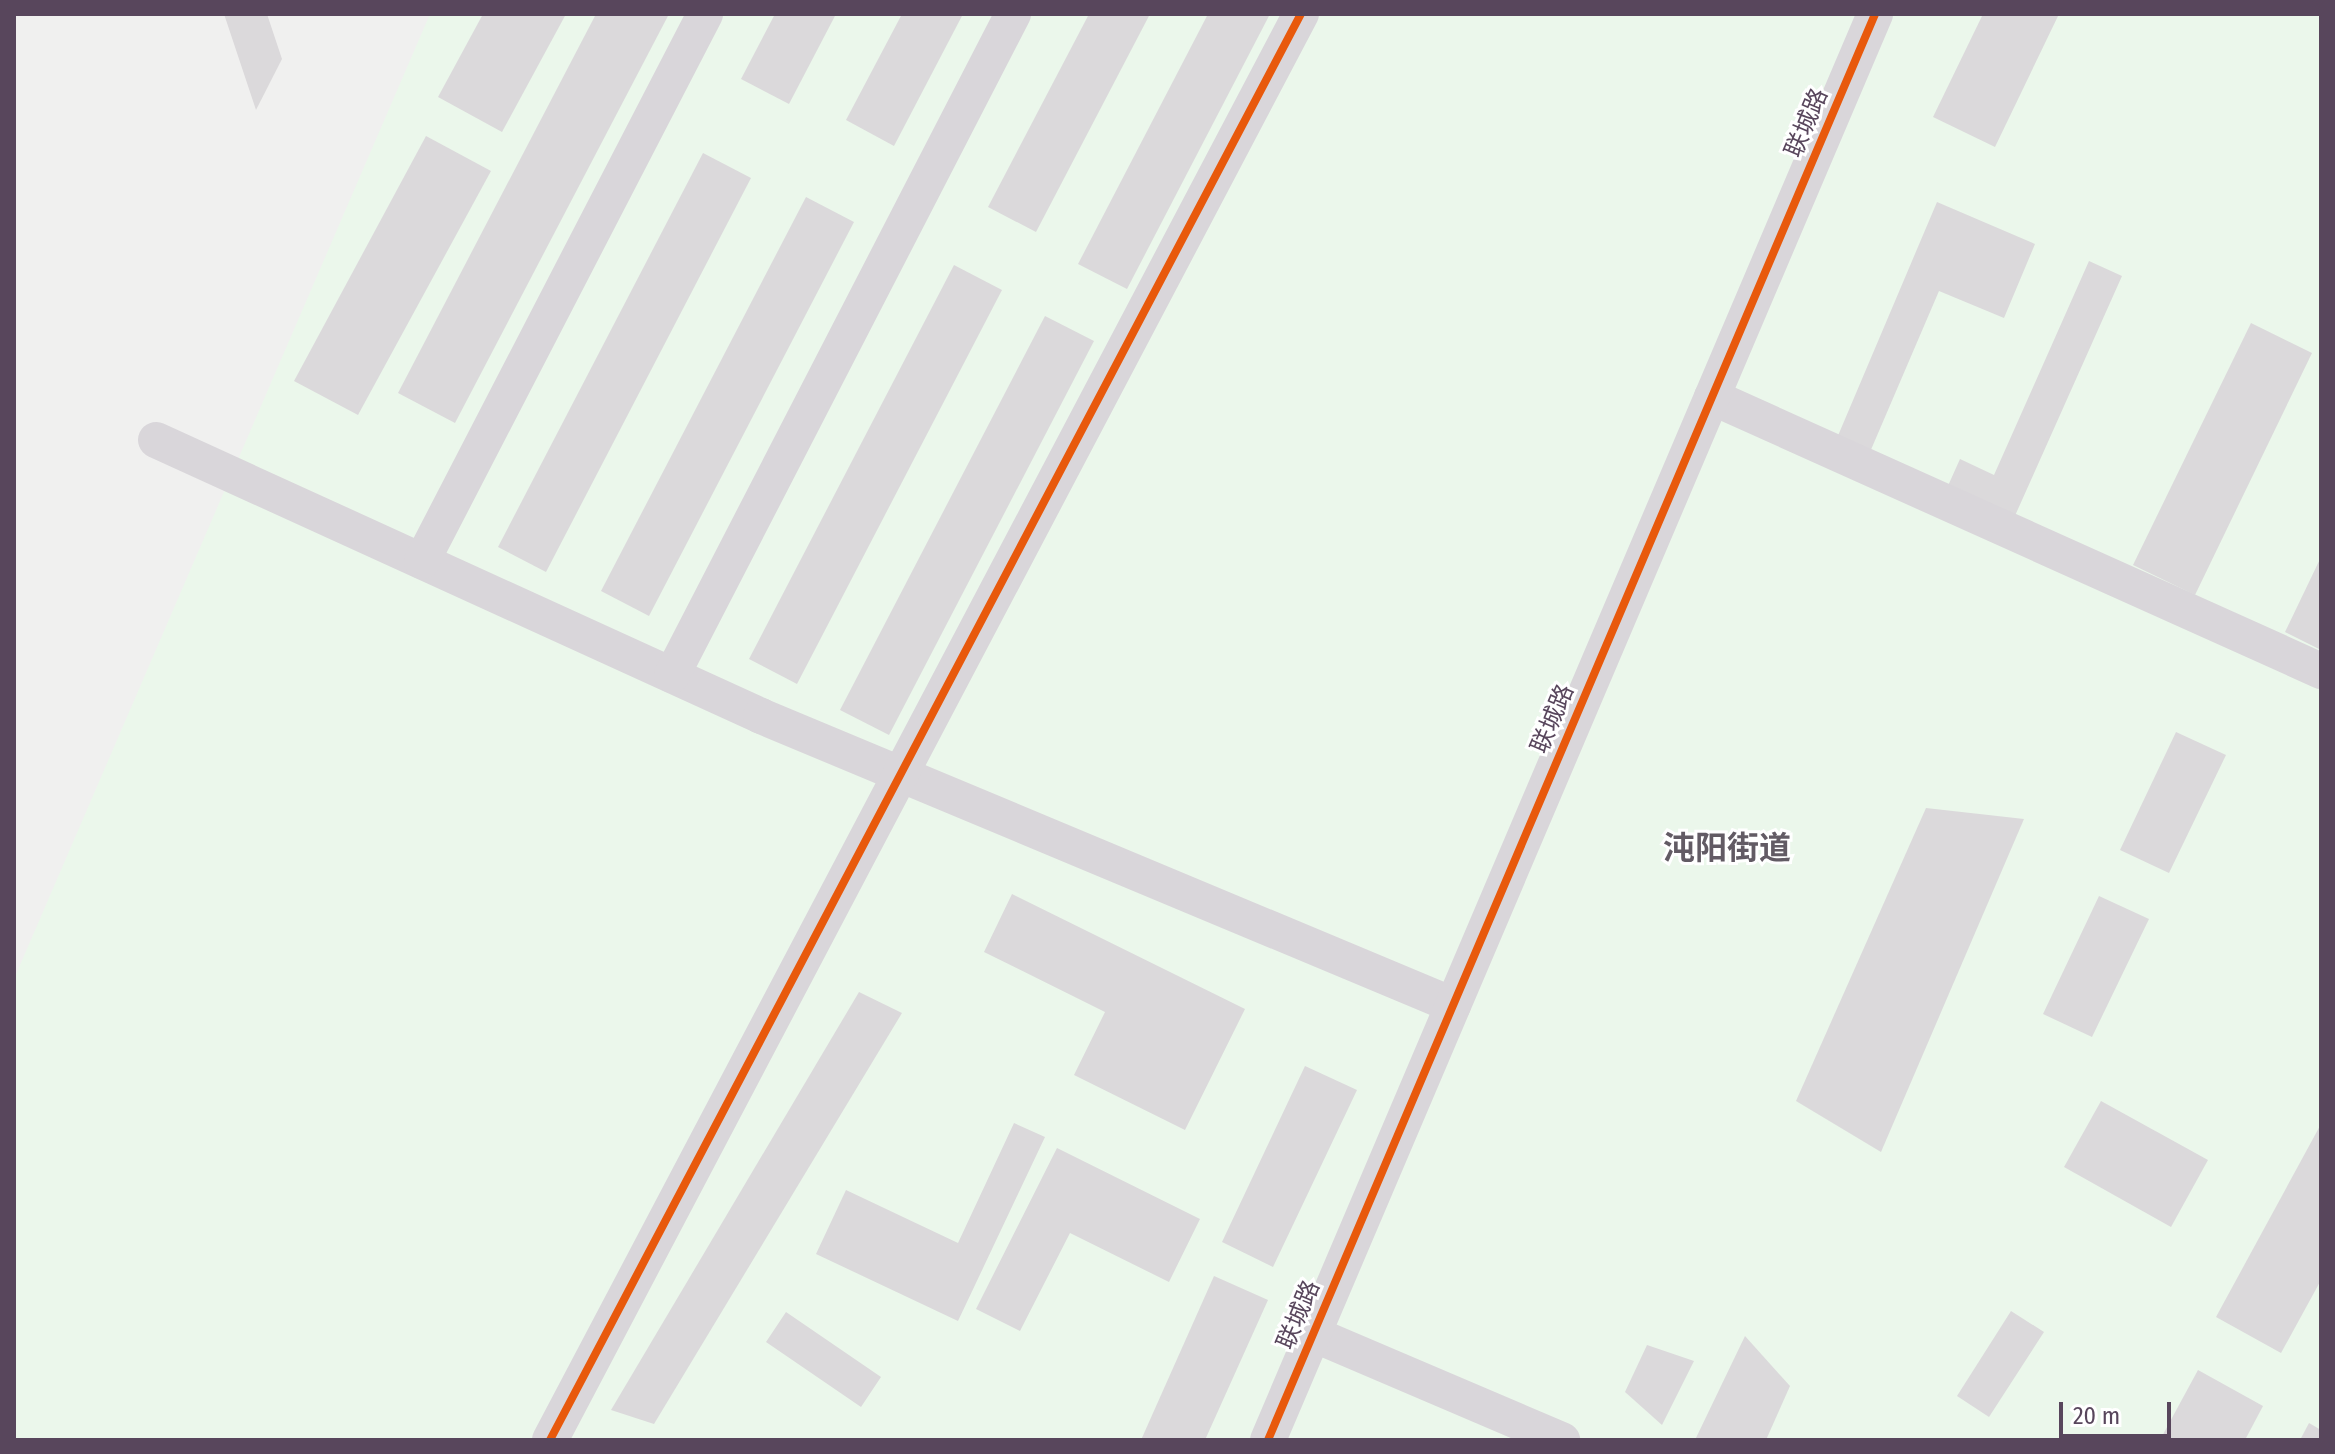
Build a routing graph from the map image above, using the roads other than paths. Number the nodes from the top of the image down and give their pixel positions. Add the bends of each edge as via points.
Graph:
1 (705, 14) edge
2 (1013, 14) edge
3 (1301, 14) edge
4 (1875, 14) edge
5 (1712, 397) junction
6 (156, 440) dead end
7 (422, 561) junction
8 (2321, 671) edge
9 (672, 675) junction
10 (900, 774) junction
11 (1453, 1005) junction
12 (1313, 1334) junction
13 (550, 1440) edge
14 (1268, 1440) edge
15 (1562, 1440) edge

1 - 7 street
2 - 9 street
3 - 10 street
4 - 5 street, 联城路
5 - 8 street
5 - 11 street, 联城路
6 - 7 street
7 - 9 street
9 - 10 street
10 - 11 street
10 - 13 street
11 - 12 street, 联城路
12 - 14 street, 联城路
12 - 15 street

